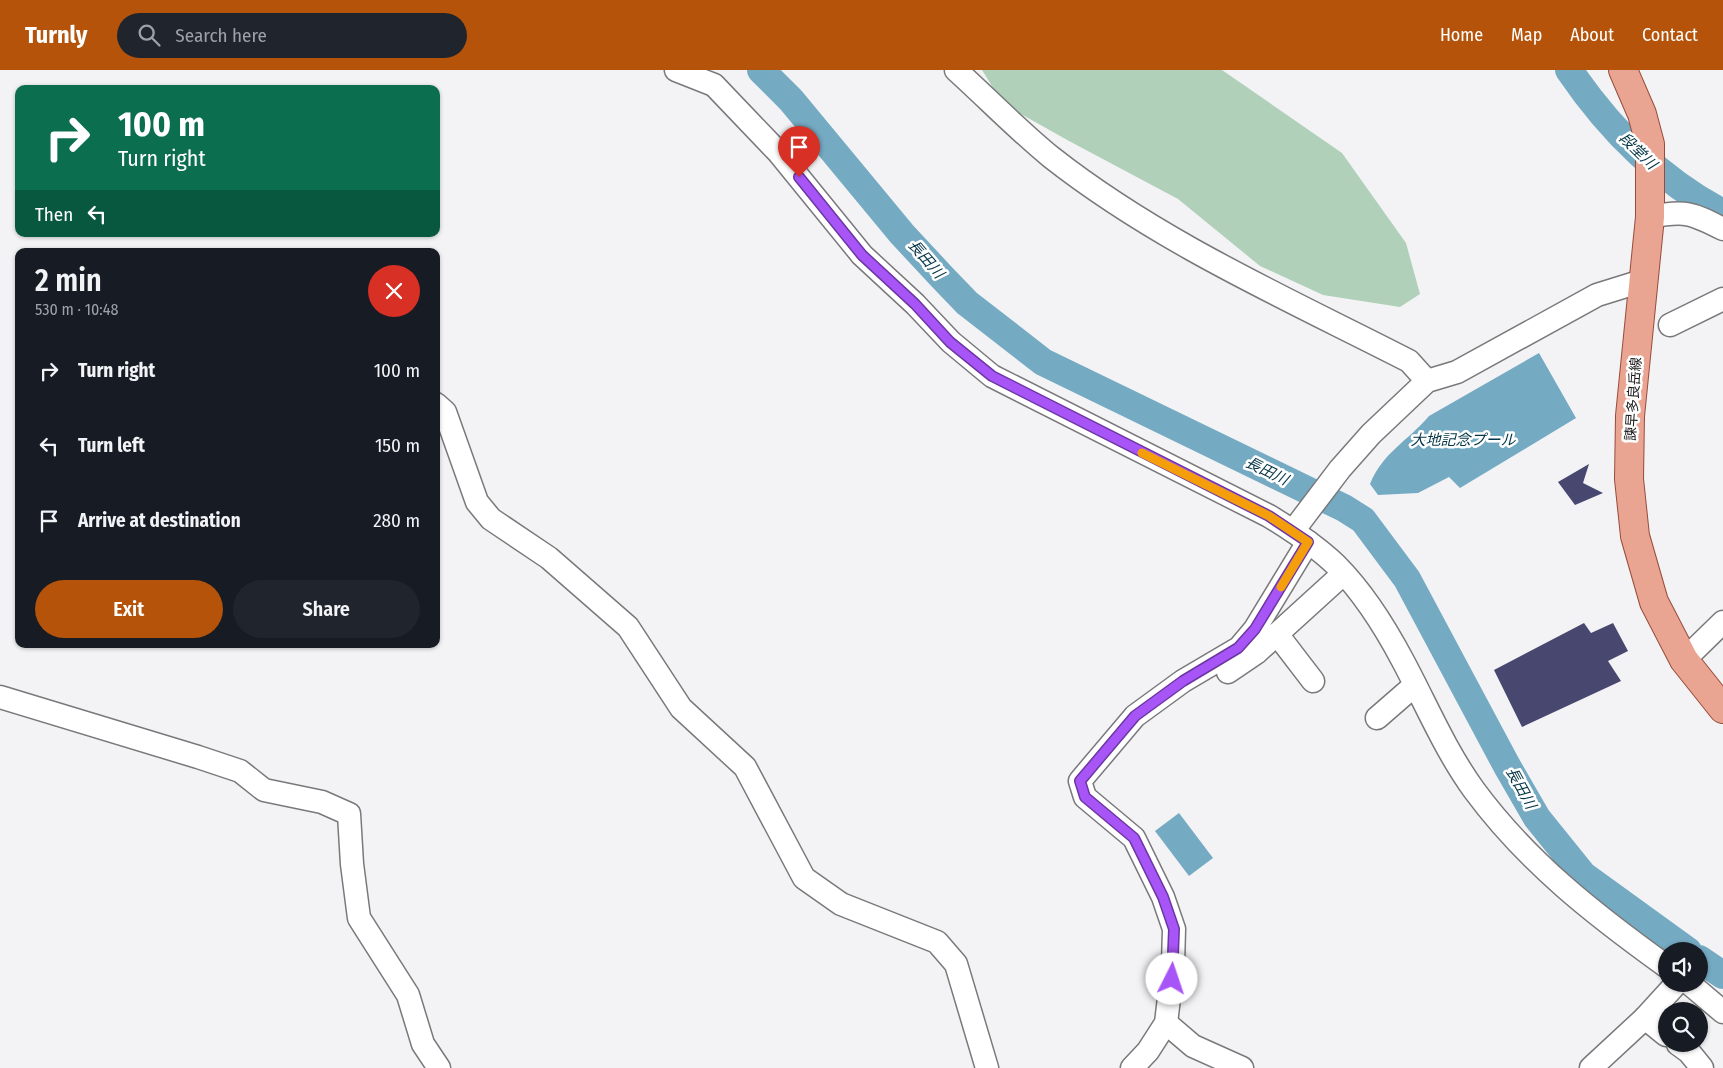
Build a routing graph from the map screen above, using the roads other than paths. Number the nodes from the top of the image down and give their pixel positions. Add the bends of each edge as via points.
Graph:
1 (676, 70) edge
2 (956, 70) edge
3 (1623, 70) edge
4 (1650, 207) junction
5 (1723, 229) edge
6 (1642, 281) junction
7 (1723, 300) edge
8 (1670, 325) dead end
9 (1427, 381) junction
10 (440, 408) edge
11 (1301, 532) junction
12 (1343, 574) junction
13 (1723, 622) edge
14 (1277, 634) junction
15 (1684, 660) junction
16 (1214, 681) dead end
17 (1312, 681) dead end
18 (1415, 685) junction
19 (0, 697) edge
20 (1723, 708) edge
21 (1377, 718) dead end
22 (1658, 960) edge
23 (1669, 992) edge
24 (1699, 992) edge
25 (1723, 1012) edge
26 (1645, 1018) junction
27 (1166, 1023) junction
28 (1658, 1028) edge
29 (1689, 1052) edge
30 (438, 1068) edge
31 (987, 1068) edge
32 (1132, 1068) edge
33 (1242, 1068) edge
34 (1592, 1068) edge
35 (1702, 1068) edge

1 - 11 street via 714,85 779,153 862,255 950,342 992,376
2 - 9 street via 1051,156 1109,198 1158,230 1409,361
3 - 4 main road, 諫早多良岳線 via 1642,114 1650,144
4 - 5 street via 1697,215
4 - 6 main road, 諫早多良岳線
6 - 9 street via 1597,295 1457,372
6 - 15 main road, 諫早多良岳線 via 1630,416 1629,478 1634,527 1654,602
7 - 8 street
9 - 11 street via 1371,434 1340,469
10 - 31 street via 445,412 477,502 491,519 549,558 628,627 681,708 745,767 804,878 841,904 936,942 956,964
11 - 12 street
11 - 27 street via 1255,629 1238,648 1183,681 1135,716 1080,781 1085,797 1134,838 1163,897 1174,929
12 - 14 street
12 - 18 street via 1368,604
13 - 15 street
14 - 16 street via 1256,653
14 - 17 street
15 - 20 main road, 諫早多良岳線
18 - 21 street
18 - 22 street via 1435,727 1474,790 1538,865 1593,912
19 - 30 street via 240,771 264,790 322,802 350,814 359,918 408,995 424,1044
23 - 26 street
24 - 25 street
26 - 28 street
26 - 34 street
27 - 32 street via 1148,1051
27 - 33 street via 1193,1046
29 - 35 street

